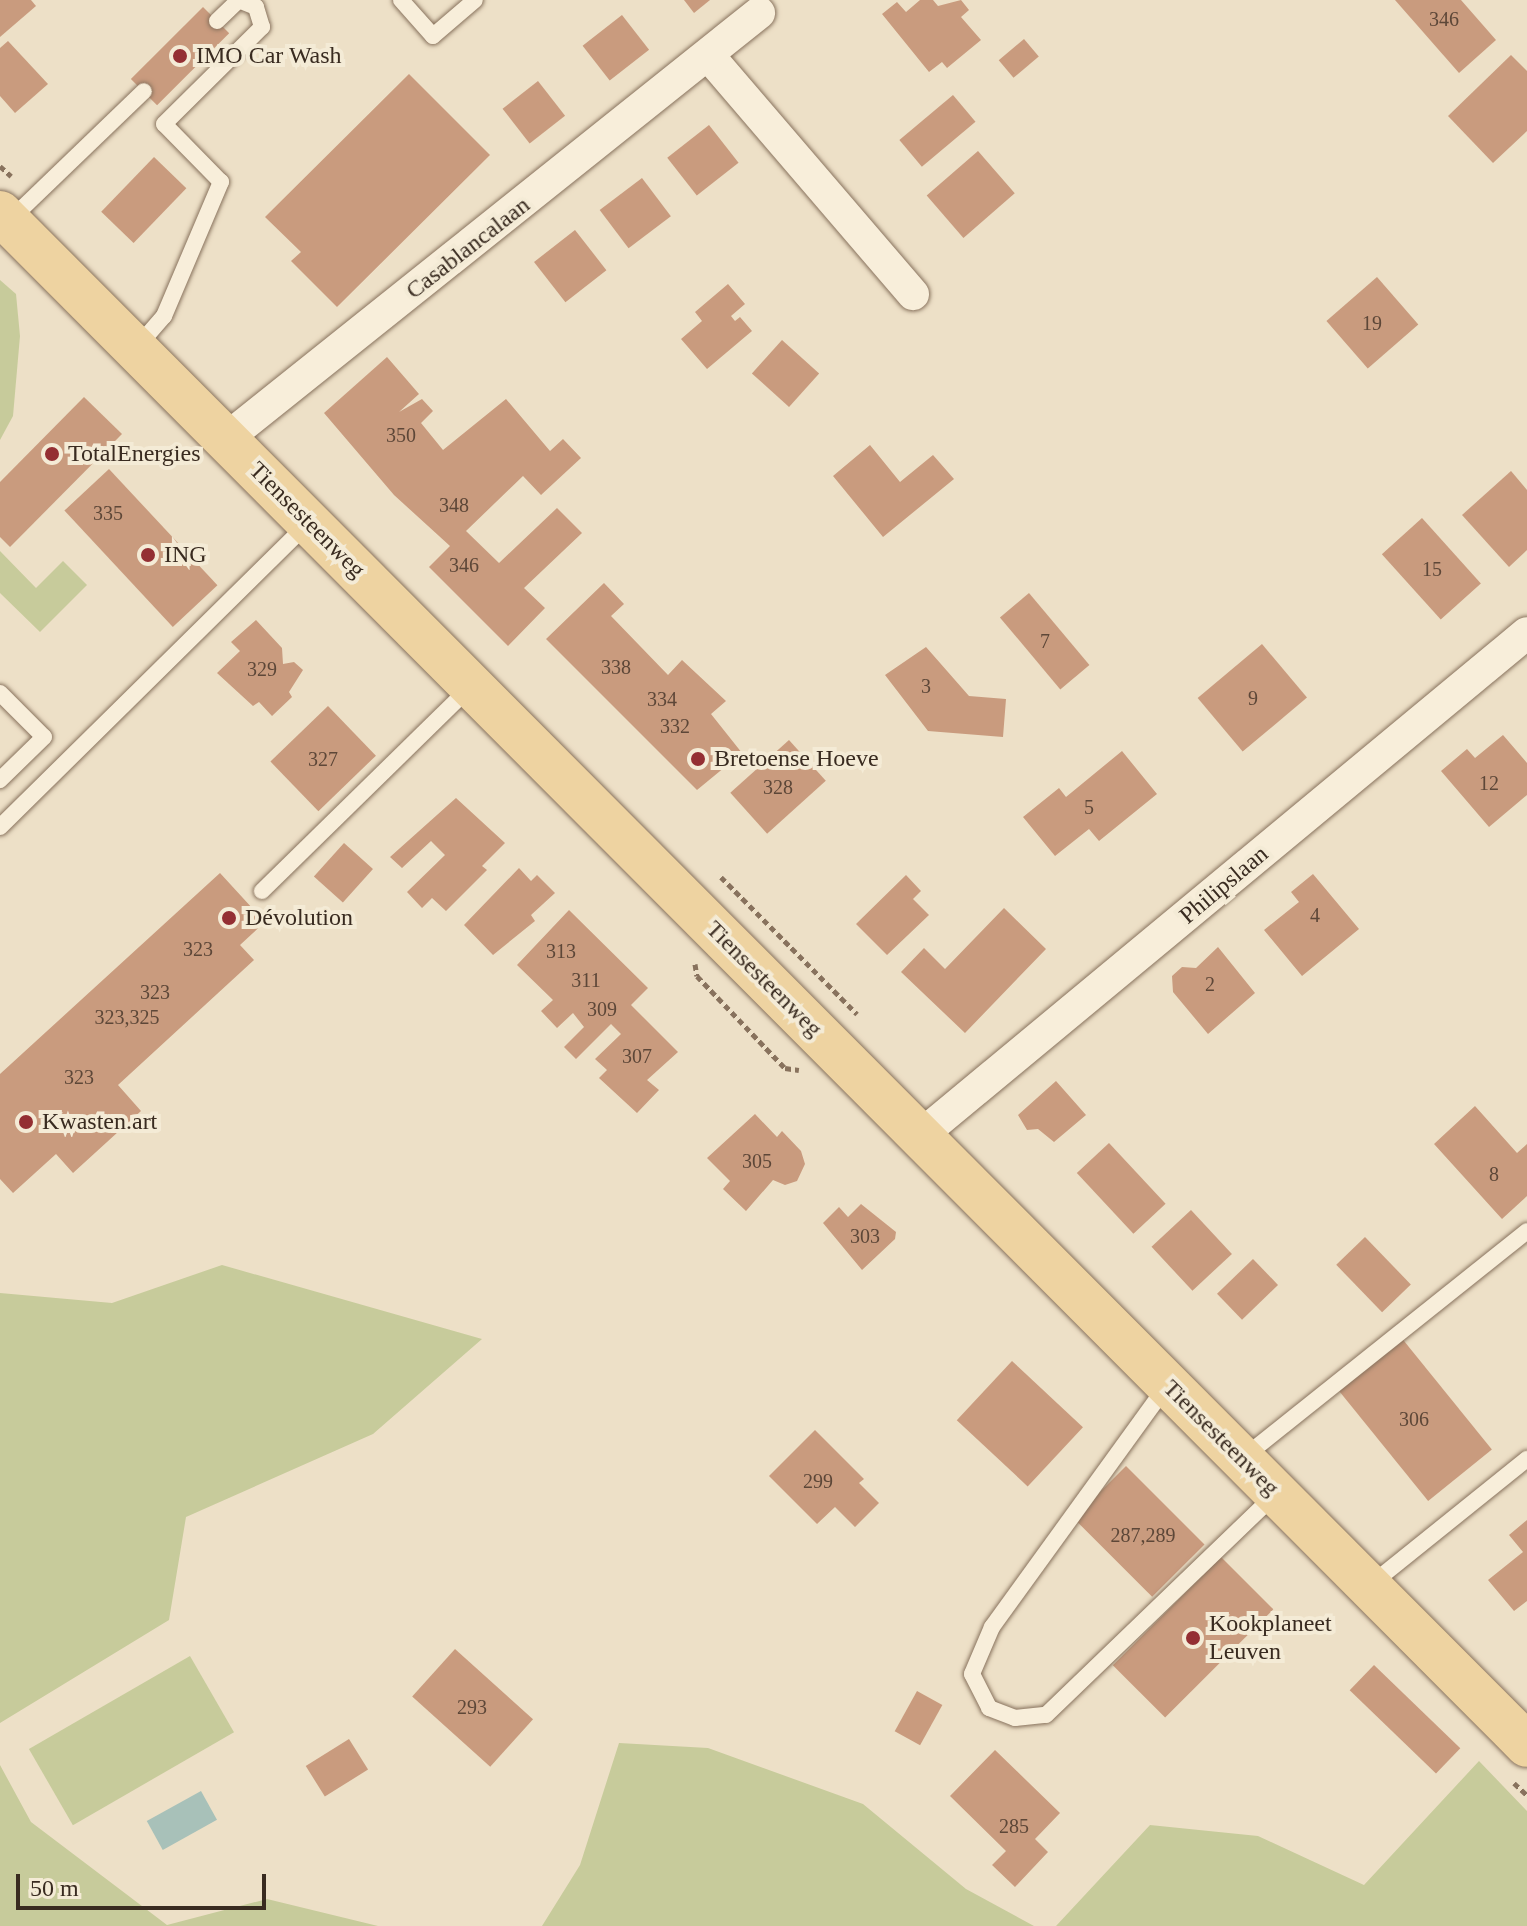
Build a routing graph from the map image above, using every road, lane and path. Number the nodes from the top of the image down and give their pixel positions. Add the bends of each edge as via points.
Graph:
1 (239, 0) edge
2 (401, 0) edge
3 (475, 0) edge
4 (759, 13) dead end
5 (217, 21) dead end
6 (708, 55) junction
7 (144, 91) dead end
8 (4, 218) edge
9 (913, 294) dead end
10 (137, 347) junction
11 (227, 438) junction
12 (308, 523) junction
13 (1527, 633) edge
14 (472, 685) junction
15 (0, 693) edge
16 (0, 780) edge
17 (0, 827) edge
18 (262, 891) dead end
19 (920, 1136) junction
20 (1527, 1231) edge
21 (1167, 1385) junction
22 (1241, 1459) junction
23 (1527, 1459) edge
24 (1276, 1494) junction
25 (1368, 1587) junction
26 (1527, 1745) edge

1 - 5 lane
1 - 10 lane via 256,7 262,27 164,124 221,182 164,316
2 - 3 lane via 433,36
4 - 6 street, Casablancalaan
6 - 9 street
6 - 11 street, Casablancalaan
7 - 8 lane
8 - 10 main road, Tiensesteenweg
10 - 11 main road, Tiensesteenweg
11 - 12 main road, Tiensesteenweg
12 - 14 main road, Tiensesteenweg
12 - 17 lane
13 - 19 street, Philipslaan
14 - 18 lane
14 - 19 main road, Tiensesteenweg
15 - 16 lane via 44,737
19 - 21 main road, Tiensesteenweg
20 - 22 lane
21 - 22 main road, Tiensesteenweg
21 - 24 lane via 992,1627 972,1674 989,1708 1015,1718 1046,1715
22 - 24 main road, Tiensesteenweg
23 - 25 lane
24 - 25 main road, Tiensesteenweg
25 - 26 main road, Tiensesteenweg

